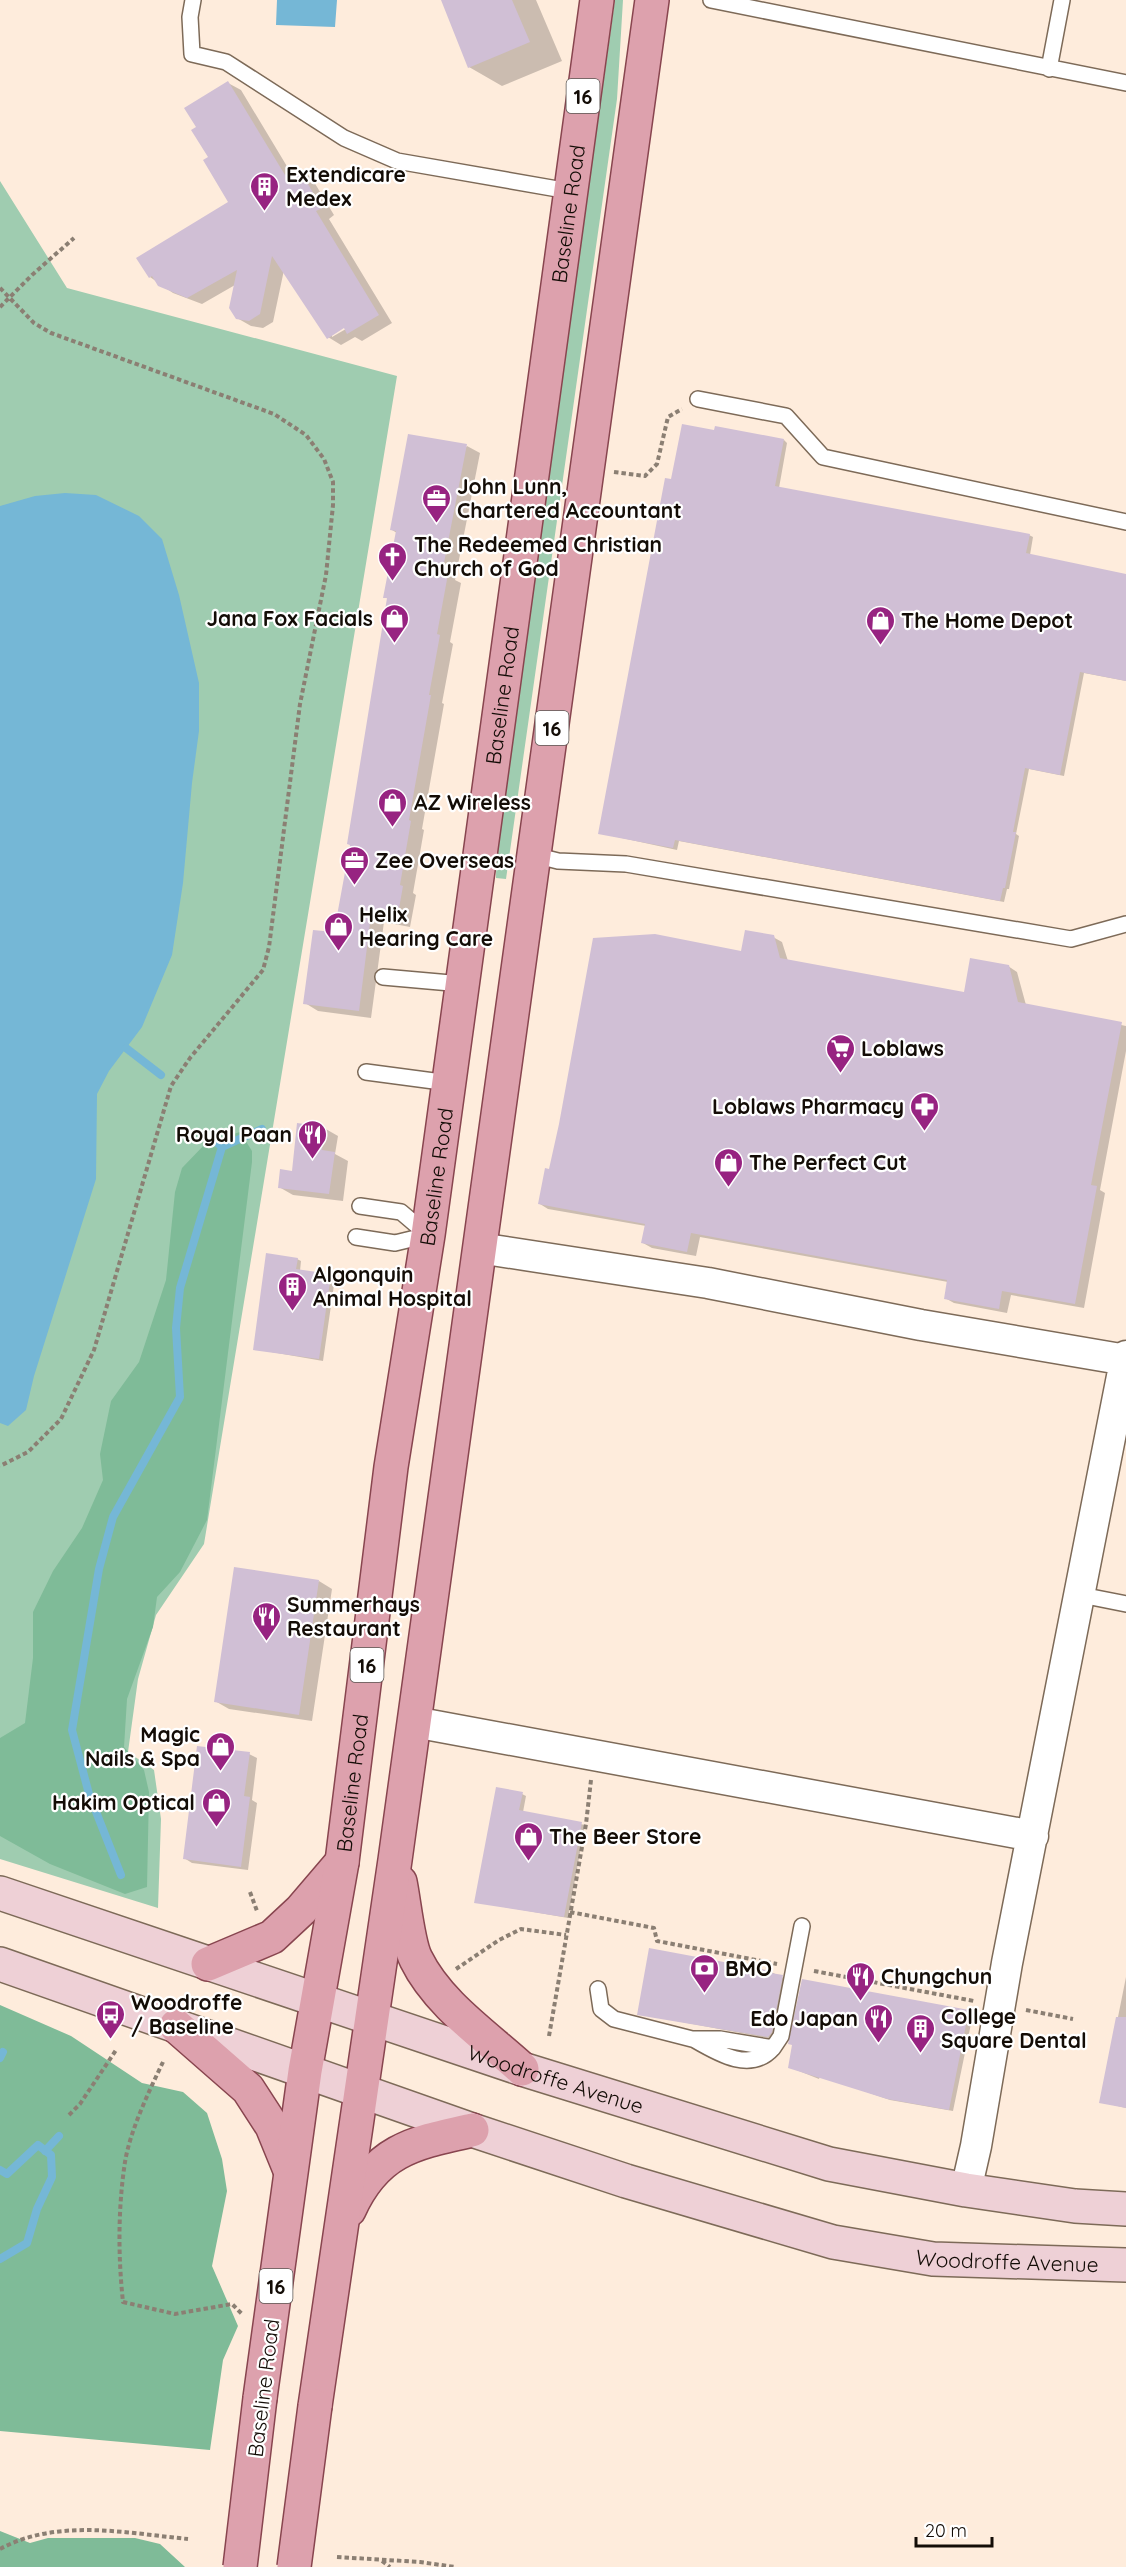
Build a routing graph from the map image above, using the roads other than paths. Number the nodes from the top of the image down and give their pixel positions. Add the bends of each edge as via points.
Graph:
1 (193, 0) edge
2 (597, 0) edge
3 (652, 0) edge
4 (711, 0) edge
5 (1062, 0) edge
6 (1048, 69) junction
7 (1126, 83) edge
8 (569, 191) junction
9 (698, 399) road end
10 (1126, 522) edge
11 (534, 855) junction
12 (1126, 924) edge
13 (383, 977) dead end
14 (462, 984) junction
15 (366, 1072) dead end
16 (449, 1083) junction
17 (360, 1206) dead end
18 (428, 1235) junction
19 (356, 1237) dead end
20 (479, 1248) junction
21 (1126, 1356) edge
22 (1126, 1360) edge
23 (1081, 1595) junction
24 (1126, 1604) edge
25 (414, 1722) junction
26 (1033, 1836) junction
27 (396, 1860) junction
28 (342, 1862) junction
29 (0, 1893) edge
30 (802, 1926) dead end
31 (0, 1964) edge
32 (207, 1964) junction
33 (598, 1989) dead end
34 (319, 2001) junction
35 (371, 2017) junction
36 (176, 2026) junction
37 (522, 2069) junction
38 (305, 2071) junction
39 (361, 2091) junction
40 (472, 2130) junction
41 (291, 2174) junction
42 (966, 2190) junction
43 (1126, 2209) edge
44 (340, 2228) junction
45 (1126, 2265) edge
46 (240, 2567) edge
47 (294, 2567) edge

1 - 8 lane via 192,54 226,62 344,138 397,161
2 - 8 main road, Baseline Road / 16
3 - 11 main road, 16
4 - 6 lane
5 - 6 lane
6 - 7 lane
8 - 14 main road, Baseline Road / 16
9 - 10 lane via 786,416 823,458
11 - 12 lane via 558,861 626,864 1071,939
11 - 20 main road, 16
13 - 14 lane
14 - 16 main road, Baseline Road / 16
15 - 16 lane
16 - 18 main road, Baseline Road / 16
17 - 18 lane via 401,1212
18 - 19 lane via 395,1243
18 - 20 main road
18 - 28 main road, Baseline Road / 16 via 391,1467
20 - 22 street via 708,1283
20 - 25 main road, 16
21 - 22 street
22 - 23 street
23 - 24 lane
23 - 26 street
25 - 26 street
25 - 27 main road, 16
26 - 42 street
27 - 35 main road, 16
27 - 37 main road via 415,1958 450,2004
28 - 32 main road via 301,1910 272,1936
28 - 34 main road, Baseline Road / 16
29 - 32 main road, Woodroffe Avenue
30 - 33 lane via 781,2036 765,2057 752,2061 721,2055 692,2039 614,2019 601,2009
31 - 36 main road, Woodroffe Avenue
32 - 34 main road, Woodroffe Avenue
34 - 35 main road, Woodroffe Avenue
34 - 38 main road, Baseline Road / 16
35 - 37 main road, Woodroffe Avenue
35 - 39 main road, 16
36 - 38 main road, Woodroffe Avenue
36 - 41 main road via 248,2089 272,2126
37 - 42 main road, Woodroffe Avenue via 830,2164
38 - 39 main road, Woodroffe Avenue
38 - 41 main road, Baseline Road / 16
39 - 40 main road, Woodroffe Avenue
39 - 44 main road, 16
40 - 44 main road via 421,2141 385,2160 354,2199
40 - 45 main road, Woodroffe Avenue via 626,2181 833,2242 933,2259
41 - 46 main road, Baseline Road / 16, bridge
42 - 43 main road, Woodroffe Avenue
44 - 47 main road, 16, bridge

